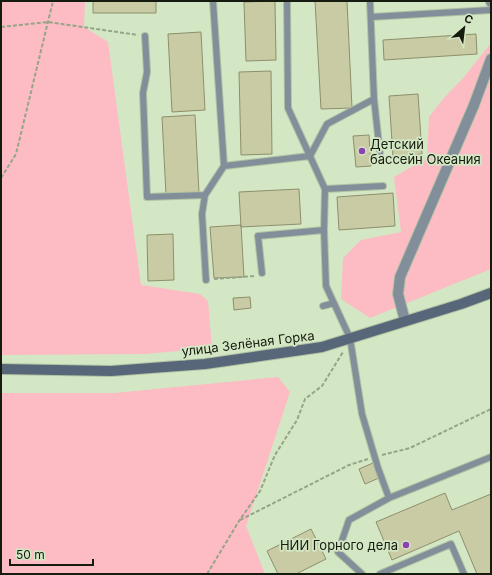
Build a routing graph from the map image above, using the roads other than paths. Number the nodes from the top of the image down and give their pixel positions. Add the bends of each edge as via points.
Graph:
1 (214, 1) edge
2 (287, 1) edge
3 (370, 1) edge
4 (491, 10) edge
5 (371, 17) junction
6 (145, 36) road end
7 (491, 59) edge
8 (374, 99) junction
9 (380, 154) dead end
10 (310, 156) junction
11 (224, 166) junction
12 (383, 186) dead end
13 (325, 189) junction
14 (205, 195) junction
15 (324, 230) junction
16 (262, 273) road end
17 (206, 280) road end
18 (491, 293) edge
19 (334, 303) junction
20 (323, 306) dead end
21 (405, 321) junction
22 (350, 338) junction
23 (1, 369) edge
24 (491, 457) edge
25 (389, 498) junction
26 (362, 574) edge
27 (380, 574) edge
28 (464, 574) edge

1 - 11 lane
2 - 10 lane via 288,108
3 - 5 lane
4 - 5 lane
5 - 8 lane
6 - 14 lane via 147,72 142,93 147,197
7 - 21 street via 474,105 400,277 398,294
8 - 9 lane
8 - 10 lane via 327,124
10 - 11 lane
10 - 13 lane
11 - 14 lane
12 - 13 lane
13 - 15 lane
14 - 17 lane via 202,214
15 - 16 lane via 258,236
15 - 19 lane via 326,286
18 - 21 street, улица Зелёная Горка
19 - 20 lane
19 - 22 lane
21 - 22 street, улица Зелёная Горка
22 - 23 street, улица Зелёная Горка via 302,351 205,364 111,371
22 - 25 lane via 362,414
24 - 25 lane
25 - 26 lane via 349,520 338,552
27 - 28 lane via 451,544

